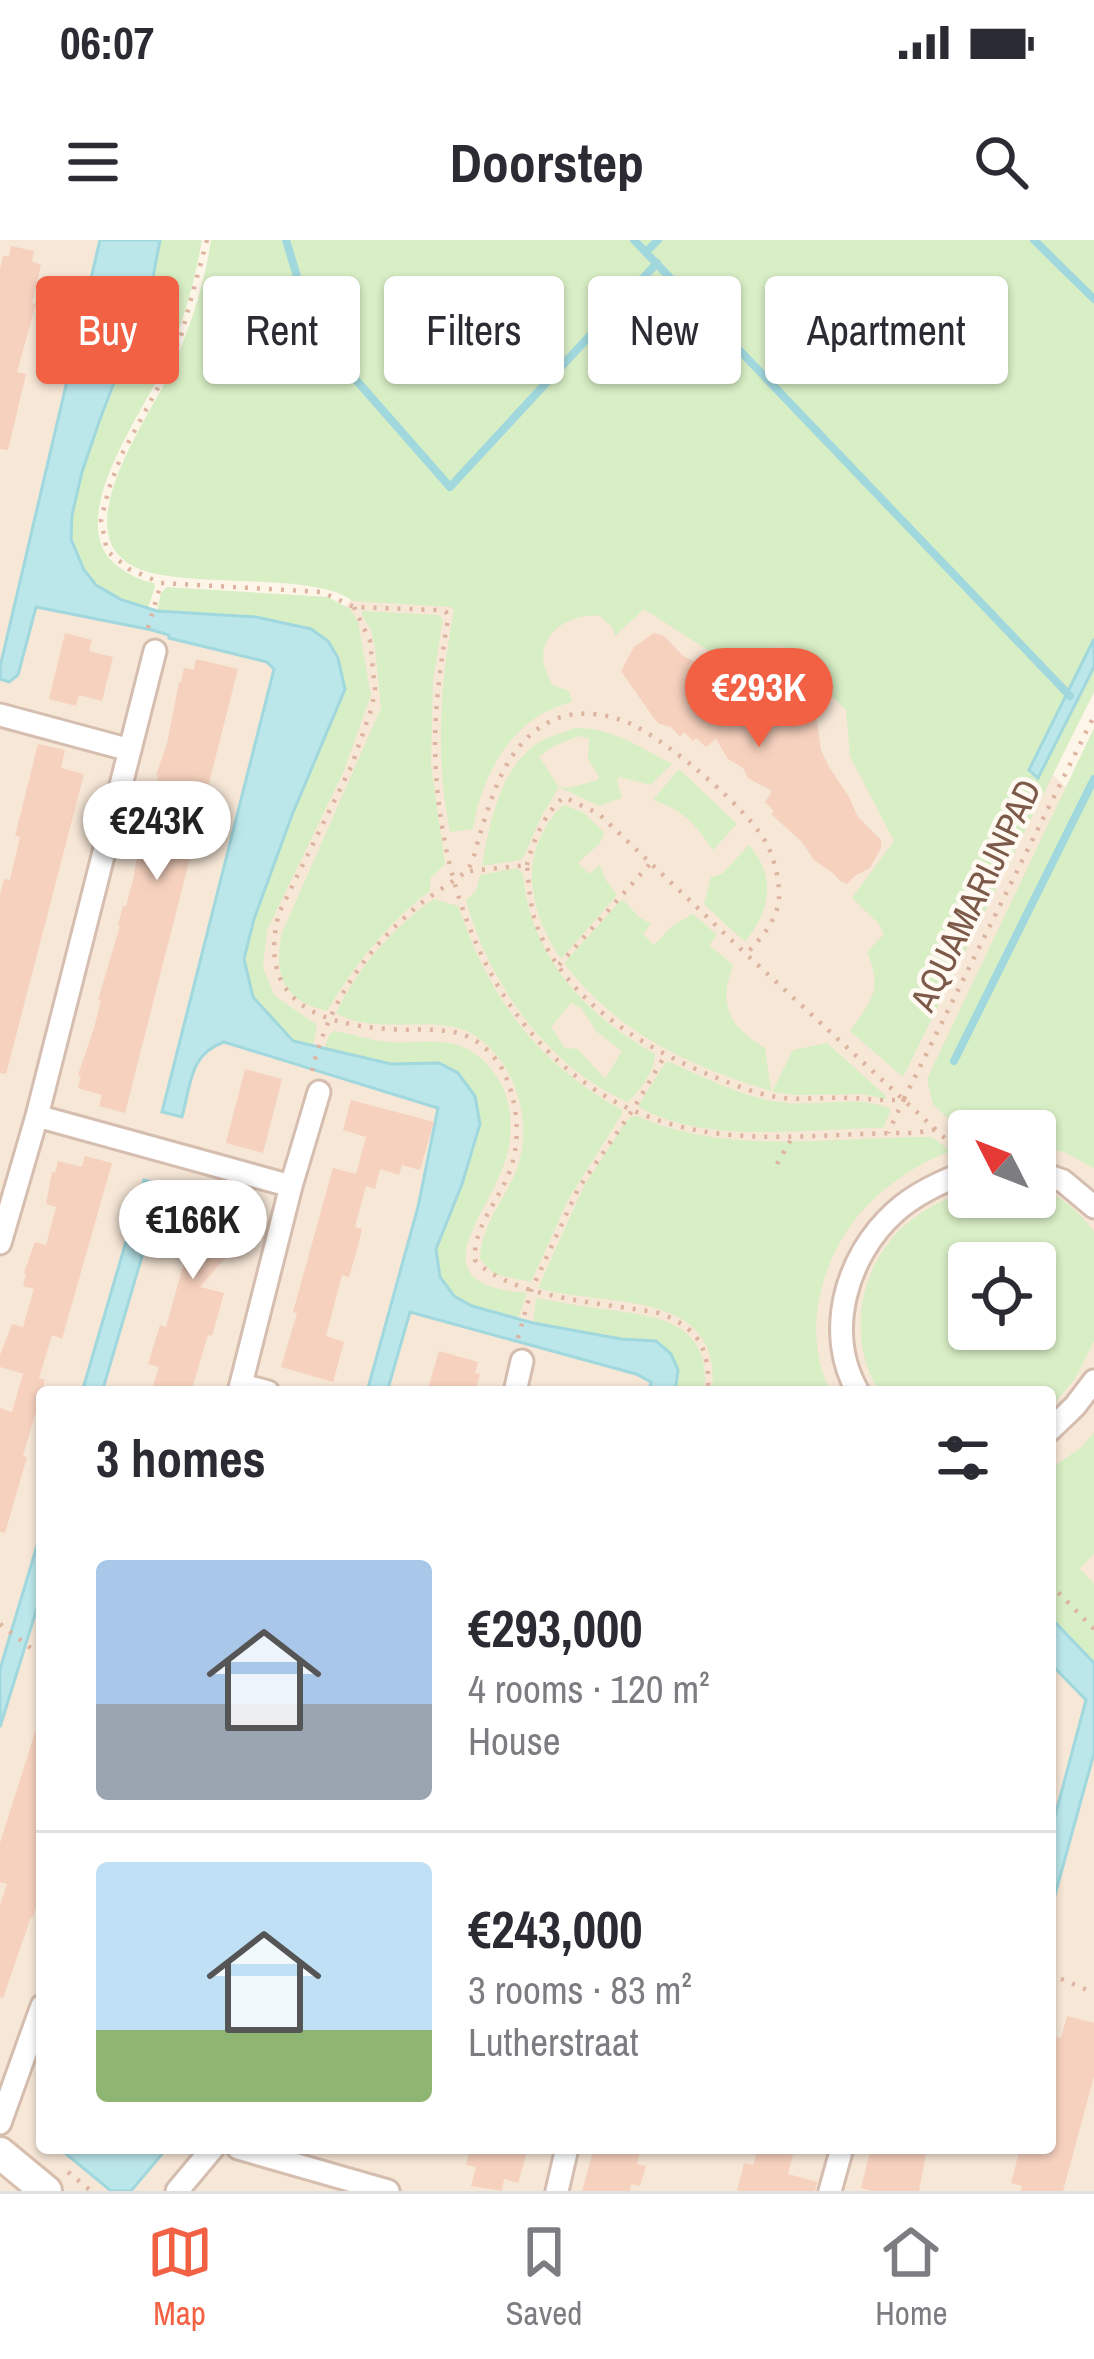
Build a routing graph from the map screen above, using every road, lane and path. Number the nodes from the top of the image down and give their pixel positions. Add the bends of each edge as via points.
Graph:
1 (207, 240) edge
2 (161, 583) junction
3 (354, 607) junction
4 (154, 651) joint
5 (0, 715) edge
6 (1094, 716) edge
7 (130, 750) junction
8 (650, 864) junction
9 (527, 866) junction
10 (469, 871) junction
11 (452, 880) junction
12 (746, 953) junction
13 (559, 964) junction
14 (328, 1018) junction
15 (665, 1056) junction
16 (319, 1092) joint
17 (904, 1099) junction
18 (632, 1111) junction
19 (37, 1116) junction
20 (937, 1130) junction
21 (887, 1133) junction
22 (794, 1136) junction
23 (948, 1141) edge
24 (777, 1164) dead end
25 (1056, 1178) edge
26 (948, 1180) edge
27 (291, 1186) junction
28 (1094, 1207) edge
29 (0, 1243) edge
30 (532, 1291) junction
31 (522, 1361) joint
32 (1094, 1381) edge
33 (241, 1386) edge
34 (516, 1386) edge
35 (708, 1386) edge
36 (855, 1386) edge
37 (1056, 1424) edge
38 (1056, 1590) edge
39 (3, 1626) edge
40 (1094, 1629) edge
41 (36, 1652) edge
42 (1056, 1977) edge
43 (1094, 1993) edge
44 (36, 2022) edge
45 (0, 2121) edge
46 (0, 2153) edge
47 (208, 2154) edge
48 (259, 2154) edge
49 (566, 2154) edge
50 (840, 2154) edge
51 (46, 2191) edge
52 (177, 2191) edge
53 (388, 2191) edge
54 (556, 2191) edge
55 (830, 2191) edge

1 - 2 path via 181,337 122,454 101,520 107,550
2 - 3 path via 322,592
2 - 4 path via 148,631
3 - 11 path via 446,612 435,746
3 - 14 path via 370,641 372,707 273,937 278,979
4 - 7 street
5 - 7 street
6 - 17 path, AQUAMARIJNPAD
7 - 19 street
8 - 9 path via 599,814 564,797
8 - 12 path
8 - 13 path
9 - 10 path
9 - 13 path via 537,927
10 - 11 path
10 - 12 path via 494,789 527,737 574,714 616,719 678,756 766,844 778,901
11 - 14 path via 383,940
11 - 18 path via 494,979 526,1029 586,1084
12 - 17 path
13 - 15 path via 611,1021
14 - 16 path via 311,1074
14 - 30 path via 466,1035 496,1060 514,1104 515,1155 480,1227 475,1260
15 - 17 path via 782,1098
15 - 18 path
16 - 27 street
17 - 20 path
17 - 21 path, AQUAMARIJNPAD
18 - 22 path via 718,1135
18 - 30 path via 578,1189
19 - 27 street
19 - 29 street
20 - 21 path
20 - 23 path
21 - 22 path
22 - 24 path
25 - 28 street
26 - 36 street via 896,1211 858,1262 840,1326
27 - 33 street
30 - 31 path via 517,1343
30 - 35 path via 675,1318 705,1352
31 - 34 street
32 - 37 street
38 - 40 path
39 - 41 path
42 - 43 path
44 - 45 street
46 - 51 main road
47 - 52 street
48 - 53 street
49 - 54 street
50 - 55 street

